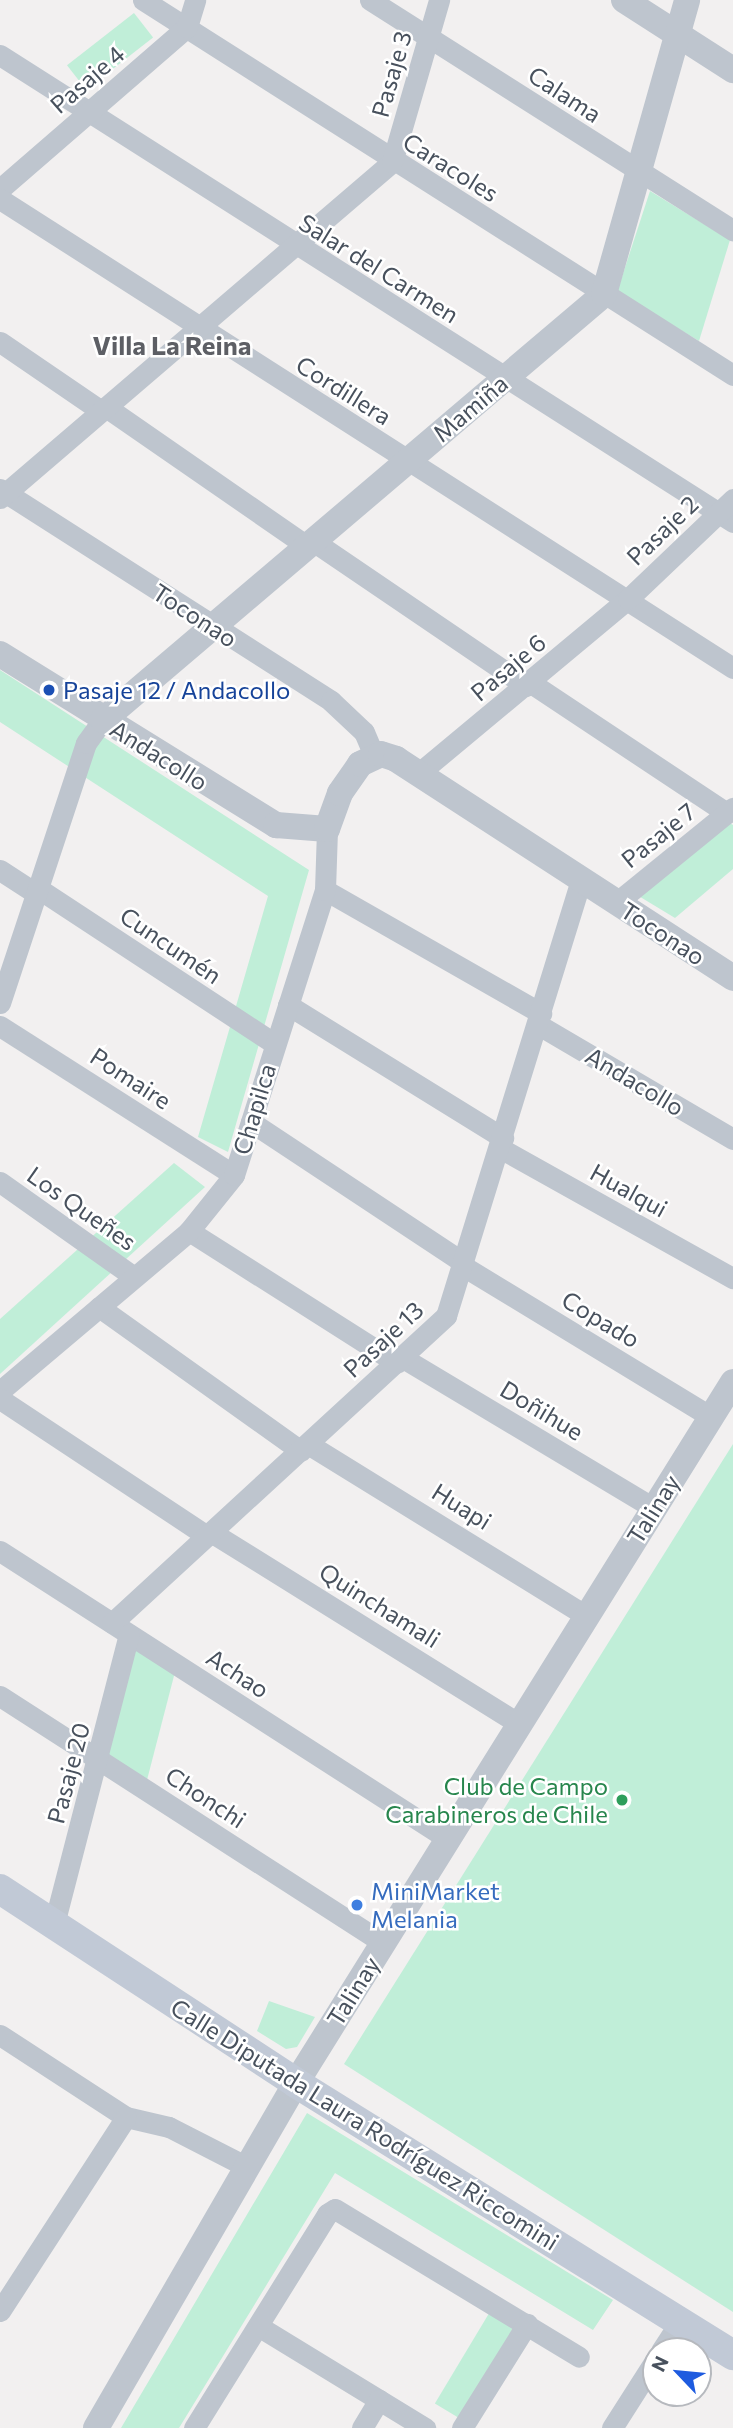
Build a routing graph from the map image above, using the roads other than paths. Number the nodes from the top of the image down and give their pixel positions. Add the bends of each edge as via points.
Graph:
1 (143, 0) edge
2 (195, 0) edge
3 (370, 0) edge
4 (439, 0) edge
5 (624, 0) edge
6 (687, 0) edge
7 (187, 27) junction
8 (677, 35) junction
9 (428, 38) junction
10 (0, 55) edge
11 (733, 70) edge
12 (88, 113) junction
13 (393, 162) junction
14 (639, 172) junction
15 (0, 190) edge
16 (0, 199) edge
17 (733, 230) edge
18 (293, 246) junction
19 (604, 294) junction
20 (197, 328) junction
21 (0, 342) edge
22 (733, 375) edge
23 (506, 377) junction
24 (104, 409) junction
25 (408, 460) junction
26 (2, 493) edge
27 (728, 511) edge
28 (310, 544) junction
29 (628, 599) junction
30 (213, 626) junction
31 (0, 654) edge
32 (733, 668) edge
33 (528, 685) junction
34 (103, 720) junction
35 (378, 755) junction
36 (419, 773) junction
37 (730, 810) edge
38 (327, 830) junction
39 (0, 870) edge
40 (581, 881) junction
41 (325, 890) junction
42 (38, 892) junction
43 (616, 903) junction
44 (733, 978) edge
45 (0, 1003) edge
46 (288, 1005) junction
47 (539, 1019) junction
48 (0, 1026) edge
49 (275, 1044) junction
50 (251, 1122) junction
51 (733, 1139) edge
52 (501, 1143) junction
53 (234, 1175) junction
54 (0, 1182) edge
55 (189, 1231) junction
56 (463, 1265) junction
57 (134, 1277) junction
58 (733, 1278) edge
59 (99, 1307) junction
60 (400, 1360) junction
61 (733, 1382) edge
62 (0, 1391) edge
63 (0, 1399) edge
64 (711, 1417) junction
65 (305, 1447) junction
66 (654, 1508) junction
67 (209, 1534) junction
68 (0, 1551) edge
69 (587, 1616) junction
70 (121, 1629) junction
71 (0, 1696) edge
72 (520, 1724) junction
73 (99, 1760) junction
74 (448, 1839) junction
75 (0, 1889) edge
76 (54, 1924) junction
77 (383, 1942) junction
78 (0, 2035) edge
79 (296, 2083) junction
80 (126, 2118) junction
81 (247, 2167) junction
82 (0, 2311) edge
83 (680, 2322) junction
84 (527, 2324) junction
85 (258, 2326) junction
86 (670, 2337) edge
87 (733, 2355) edge
88 (579, 2357) dead end
89 (642, 2381) edge
90 (379, 2400) junction
91 (96, 2428) edge
92 (194, 2428) edge
93 (362, 2428) edge
94 (425, 2428) edge
95 (462, 2428) edge
96 (612, 2428) edge

1 - 7 street, Caracoles
2 - 7 street
3 - 9 street, Calama
4 - 9 street, Pasaje 3
5 - 8 street
6 - 8 street
7 - 12 street, Pasaje 4
7 - 13 street, Caracoles
8 - 11 street
8 - 14 street
9 - 13 street, Pasaje 3
9 - 14 street, Calama
10 - 12 street, Salar del Carmen
12 - 15 street, Pasaje 4
12 - 18 street, Salar del Carmen
13 - 18 street
13 - 19 street, Caracoles
14 - 17 street, Calama
14 - 19 street
16 - 20 street, Cordillera
18 - 20 street
18 - 23 street, Salar del Carmen
19 - 22 street, Caracoles
19 - 23 street, Mamiña
20 - 24 street
20 - 25 street, Cordillera
21 - 24 street
23 - 25 street, Mamiña
23 - 27 street, Salar del Carmen
24 - 26 street
24 - 28 street
25 - 28 street, Mamiña
25 - 29 street, Cordillera
26 - 30 street, Toconao
27 - 29 street, Pasaje 2
28 - 30 street, Mamiña
28 - 33 street
29 - 32 street, Cordillera
29 - 33 street, Pasaje 6
30 - 34 street, Mamiña
30 - 35 street, Toconao via 331,701 364,732
31 - 34 street, Andacollo
33 - 36 street, Pasaje 6
33 - 37 street
34 - 38 street, Andacollo via 261,818 292,829
34 - 42 street via 86,743
35 - 36 street, Toconao
35 - 38 street, Chapilca via 349,776
36 - 40 street, Toconao
37 - 43 street, Pasaje 7
38 - 41 street, Chapilca
39 - 42 street, Cuncumén
40 - 43 street, Toconao
40 - 47 street, Pasaje 13
41 - 46 street, Chapilca
41 - 47 street, Andacollo
42 - 45 street
42 - 49 street, Cuncumén
43 - 44 street, Toconao
46 - 49 street, Chapilca
46 - 52 street, Hualqui
47 - 51 street, Andacollo
47 - 52 street, Pasaje 13
48 - 53 street, Pomaire
49 - 50 street, Chapilca
50 - 53 street, Chapilca
50 - 56 street, Copado
52 - 56 street, Pasaje 13
52 - 58 street, Hualqui
53 - 55 street, Chapilca
54 - 57 street, Los Queñes
55 - 57 street, Chapilca
55 - 60 street, Doñihue
56 - 60 street, Pasaje 13 via 446,1316
56 - 64 street, Copado
57 - 59 street, Chapilca
59 - 62 street, Chapilca
59 - 65 street, Huapi
60 - 65 street, Pasaje 13
60 - 66 street, Doñihue
61 - 64 street, Talinay
63 - 67 street, Quinchamali
64 - 66 street, Talinay
65 - 67 street, Pasaje 13
65 - 69 street, Huapi
66 - 69 street, Talinay
67 - 70 street, Pasaje 13
67 - 72 street, Quinchamali
68 - 70 street, Achao
69 - 72 street, Talinay
70 - 73 street, Pasaje 20
70 - 74 street, Achao
71 - 73 street, Chonchi
72 - 74 street, Talinay
73 - 76 street, Pasaje 20
73 - 77 street, Chonchi
74 - 77 street, Talinay
75 - 76 main road, Calle Diputada Laura Rodríguez Riccomini
76 - 79 main road, Calle Diputada Laura Rodríguez Riccomini
77 - 79 street, Talinay
78 - 80 street
79 - 81 street, Talinay
79 - 83 main road, Calle Diputada Laura Rodríguez Riccomini
80 - 81 street via 169,2127
80 - 82 street
81 - 91 street, Talinay
83 - 86 street
83 - 87 main road, Calle Diputada Laura Rodríguez Riccomini
84 - 85 street via 335,2209 327,2214
84 - 88 street
84 - 95 street
85 - 90 street
85 - 92 street
89 - 96 street
90 - 93 street
90 - 94 street

